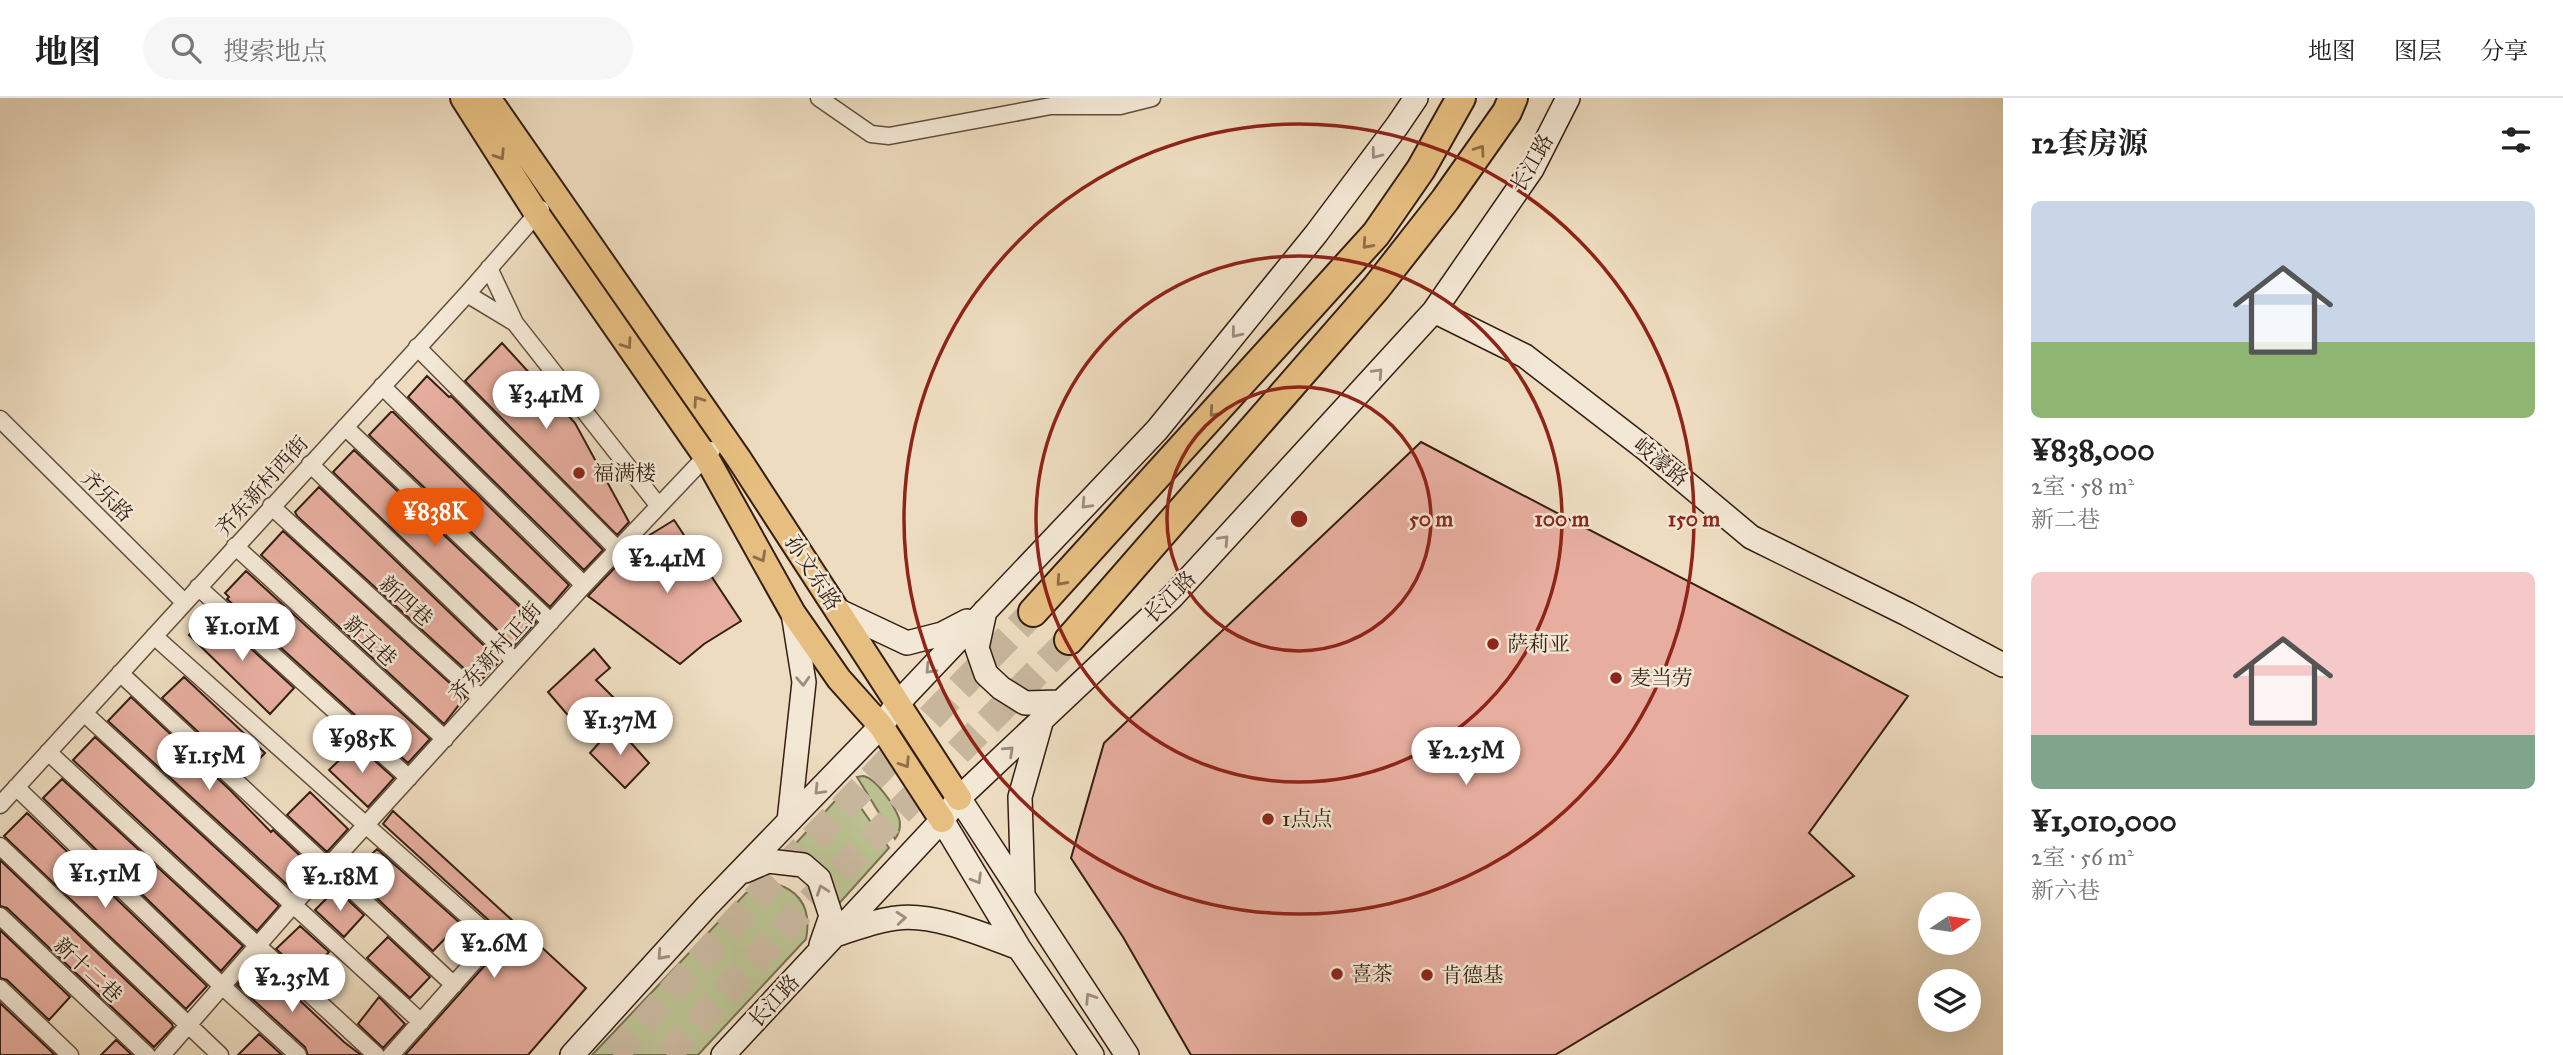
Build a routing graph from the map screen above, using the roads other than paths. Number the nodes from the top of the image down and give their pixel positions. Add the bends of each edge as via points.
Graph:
1 (463, 98) edge
2 (488, 98) edge
3 (819, 98) edge
4 (1152, 98) edge
5 (1416, 98) edge
6 (1461, 98) edge
7 (1513, 98) edge
8 (1568, 98) edge
9 (554, 193) junction
10 (537, 214) junction
11 (489, 268) junction
12 (467, 294) junction
13 (1434, 311) junction
14 (515, 323) junction
15 (417, 347) junction
16 (382, 386) junction
17 (0, 419) edge
18 (345, 427) junction
19 (724, 439) junction
20 (706, 457) junction
21 (310, 464) junction
22 (659, 505) junction
23 (271, 506) junction
24 (235, 546) junction
25 (617, 549) junction
26 (584, 585) junction
27 (198, 587) junction
28 (184, 602) junction
29 (837, 610) junction
30 (985, 611) junction
31 (1033, 612) tunnel mouth
32 (793, 613) junction
33 (551, 622) junction
34 (154, 636) junction
35 (1069, 640) tunnel mouth
36 (515, 661) junction
37 (2003, 664) edge
38 (120, 673) junction
39 (481, 698) junction
40 (1060, 702) junction
41 (898, 703) junction
42 (84, 713) junction
43 (1042, 719) junction
44 (881, 726) junction
45 (445, 739) junction
46 (48, 752) junction
47 (409, 778) junction
48 (16, 788) junction
49 (959, 798) junction
50 (0, 805) edge
51 (942, 820) junction
52 (789, 821) junction
53 (366, 826) junction
54 (0, 846) edge
55 (328, 868) junction
56 (737, 874) junction
57 (1023, 894) junction
58 (293, 905) junction
59 (0, 916) edge
60 (835, 935) junction
61 (258, 947) junction
62 (1019, 948) junction
63 (818, 954) junction
64 (454, 985) junction
65 (222, 986) junction
66 (0, 988) edge
67 (421, 1021) junction
68 (188, 1025) junction
69 (70, 1055) edge
70 (147, 1055) edge
71 (162, 1055) edge
72 (220, 1055) edge
73 (298, 1055) edge
74 (376, 1055) edge
75 (391, 1055) edge
76 (572, 1055) edge
77 (723, 1055) edge
78 (1092, 1055) edge
79 (1127, 1055) edge

1 -> 10 main road, 孙文东路
2 - 9 main road, 孙文东路
3 - 4 street via 871,134 889,136 1051,106 1120,106
5 -> 30 main road via 1316,234 1157,430
6 -> 31 highway via 1421,169 1376,234
35 -> 7 highway via 1376,288 1445,200
8 - 13 main road, 长江路 via 1532,169
9 - 10 street, 齐东新村西街
19 -> 9 main road, 孙文东路
10 - 11 street, 齐东新村西街
10 -> 20 main road, 孙文东路
11 - 12 street, 齐东新村西街
11 - 14 street
12 - 14 street
12 - 15 street, 齐东新村西街
13 - 37 main road, 岐濠路 via 1525,356 1751,537
40 -> 13 main road, 长江路 via 1172,597
14 - 22 street
15 - 16 street, 齐东新村西街
15 - 25 street
16 - 18 street, 齐东新村西街
16 - 26 street
17 - 28 street, 齐乐路
18 - 21 street, 齐东新村西街
18 - 33 street
19 - 20 street, 齐东新村正街
19 - 29 main road, 孙文东路
20 - 22 street, 齐东新村正街
20 -> 32 main road, 孙文东路
21 - 23 street, 齐东新村西街
21 - 36 street
22 - 25 street, 齐东新村正街
23 - 24 street, 齐东新村西街
23 - 39 street, 新四巷
24 - 27 street, 齐东新村西街
24 - 45 street, 新五巷
25 - 26 street, 齐东新村正街
26 - 33 street, 齐东新村正街
27 - 28 street, 齐东新村西街
27 - 47 street
28 - 34 street, 齐东新村西街
29 - 30 main road via 907,643 942,634
29 - 41 main road, 孙文东路
30 - 40 main road via 977,648 986,674 1025,703
30 -> 41 main road
32 - 44 main road, 孙文东路 via 839,679
32 -> 52 main road via 804,682
33 - 36 street, 齐东新村正街
34 - 38 street, 齐东新村西街
34 - 53 street
36 - 39 street, 齐东新村正街
38 - 42 street, 齐东新村西街
38 - 55 street
39 - 45 street, 齐东新村正街
40 - 43 main road, 长江路
41 - 44 main road
41 - 49 main road, 孙文东路
42 - 46 street, 齐东新村西街
42 - 58 street
49 -> 43 main road, 长江路
43 - 57 main road via 1020,797
44 -> 51 main road, 孙文东路
44 -> 52 main road
45 - 47 street, 齐东新村正街
46 - 48 street, 齐东新村西街
46 - 61 street
47 - 53 street, 齐东新村正街
48 - 50 street, 齐东新村西街
48 - 65 street
49 - 51 main road, 长江路
49 - 57 main road, 孙文东路
51 - 60 main road, 长江路
51 -> 62 main road, 孙文东路
52 - 56 main road
53 - 55 street, 齐东新村正街
53 - 64 street via 488,934 488,946
54 - 68 street
55 - 58 street, 齐东新村正街
55 - 64 street
63 -> 56 main road via 831,916 819,879 803,865 768,861
56 -> 76 main road
79 -> 57 main road, 孙文东路
58 - 61 street, 齐东新村正街
58 - 67 street
59 - 70 street, 新十二巷
60 -> 62 main road via 880,921 916,917
60 - 63 main road, 长江路
61 - 65 street, 齐东新村正街
61 - 74 street
62 - 78 main road, 孙文东路
63 - 77 main road, 长江路
64 - 67 street
65 - 68 street, 齐东新村正街
65 - 73 street
66 - 69 street
67 - 75 street
68 - 71 street, 齐东新村正街
68 - 72 street

